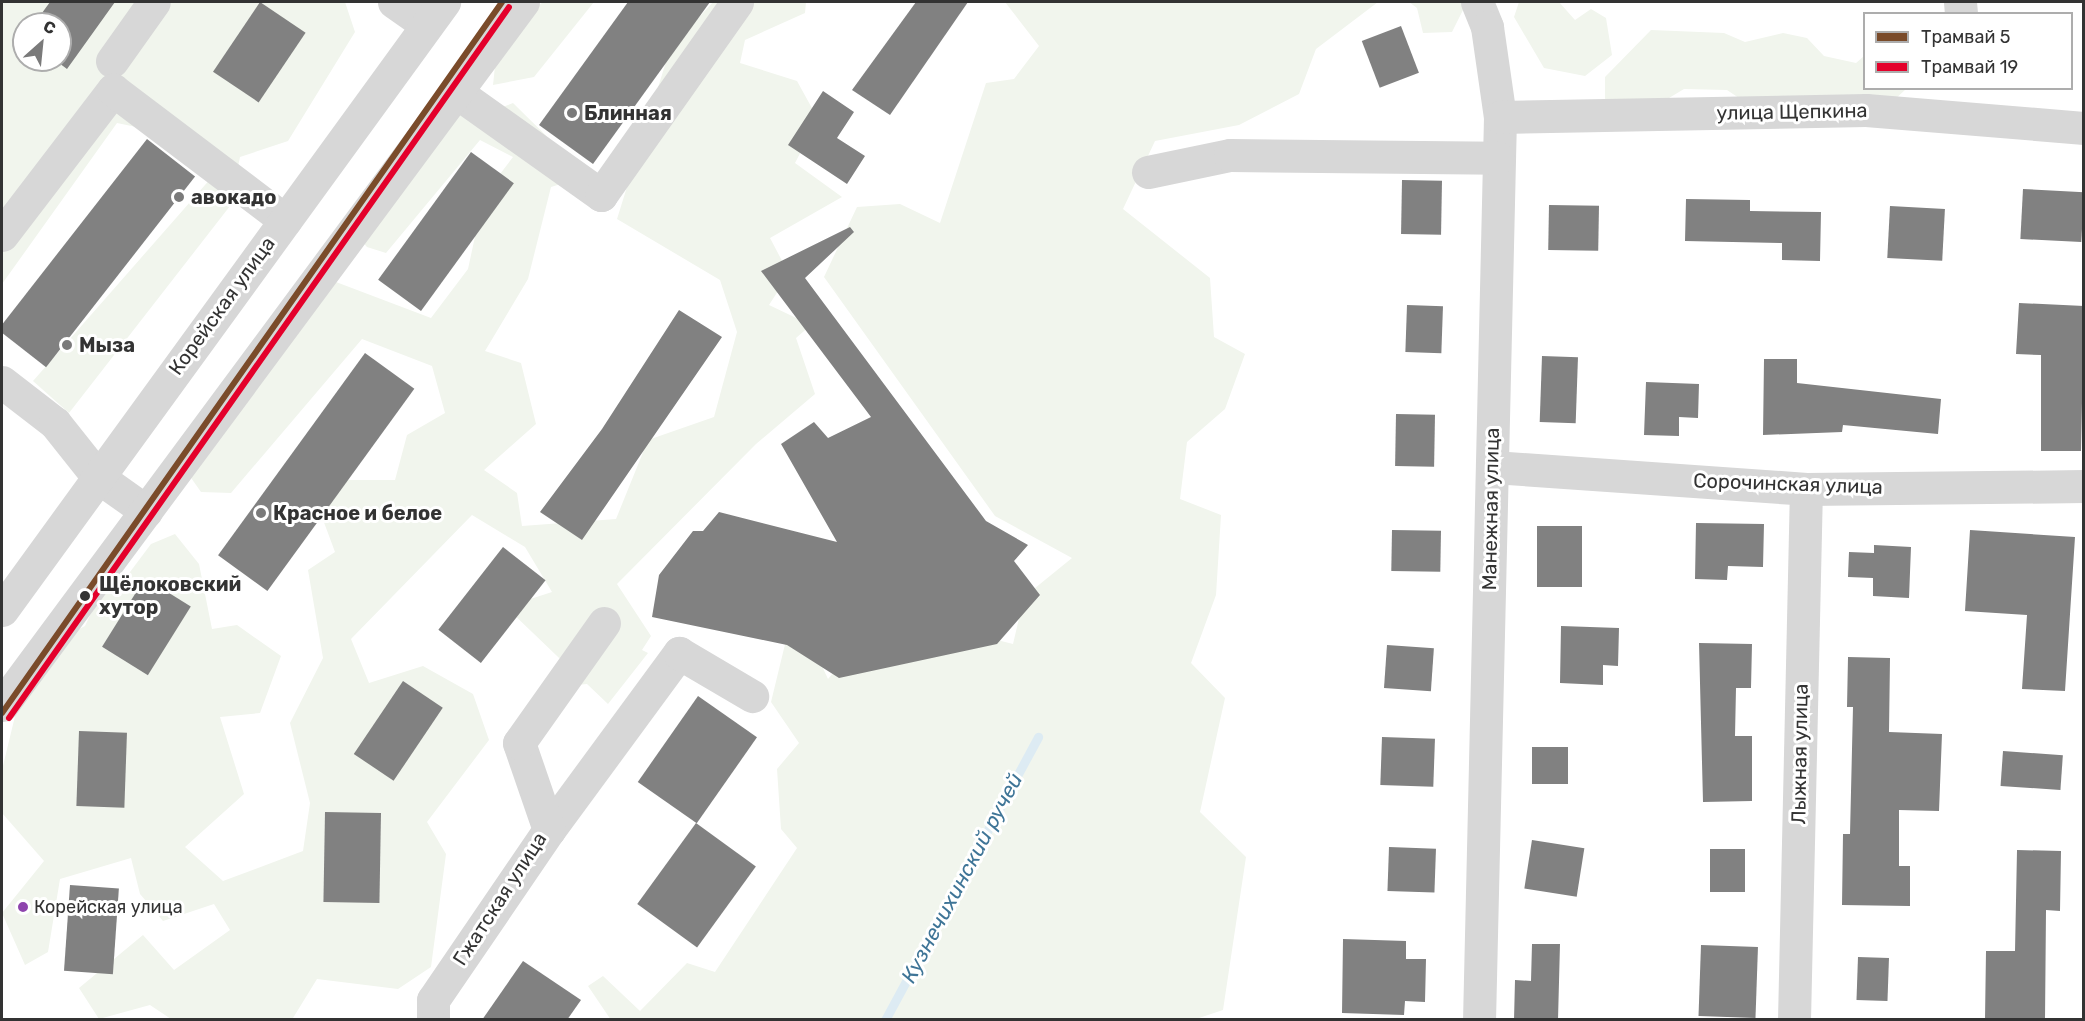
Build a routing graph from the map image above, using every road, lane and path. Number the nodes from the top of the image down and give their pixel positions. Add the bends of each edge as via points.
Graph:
1 (154, 2) edge
2 (394, 2) edge
3 (523, 2) edge
4 (737, 2) edge
5 (1478, 2) edge
6 (436, 13) edge
7 (112, 61) dead end
8 (456, 92) junction
9 (1969, 102) edge
10 (1500, 117) junction
11 (2084, 128) edge
12 (1497, 158) junction
13 (1148, 172) dead end
14 (285, 220) junction
15 (2, 235) edge
16 (2, 382) edge
17 (1492, 467) junction
18 (98, 477) junction
19 (2084, 486) edge
20 (1806, 489) junction
21 (146, 511) junction
22 (3, 613) edge
23 (604, 623) dead end
24 (752, 696) dead end
25 (2, 705) edge
26 (549, 830) junction
27 (433, 1020) edge
28 (1479, 1020) edge
29 (1794, 1020) edge

1 - 7 street
2 - 6 street
3 - 8 street
4 - 8 street via 601,195
5 - 10 street, Манежная улица via 1487,27
6 - 14 street, Корейская улица
8 - 21 street
9 - 10 street, улица Щепкина via 1866,110
9 - 11 street, улица Щепкина
10 - 12 street, Манежная улица
12 - 13 street via 1230,155
12 - 17 street, Манежная улица
14 - 15 street via 113,90
14 - 18 street, Корейская улица
16 - 18 street via 56,423
17 - 20 street, Сорочинская улица
17 - 28 street, Манежная улица
18 - 21 street
18 - 22 street, Корейская улица
19 - 20 street, Сорочинская улица
20 - 29 street, Лыжная улица
21 - 25 street
23 - 26 street, Гжатская улица via 519,743
24 - 26 street via 679,653
26 - 27 street, Гжатская улица via 433,1000

